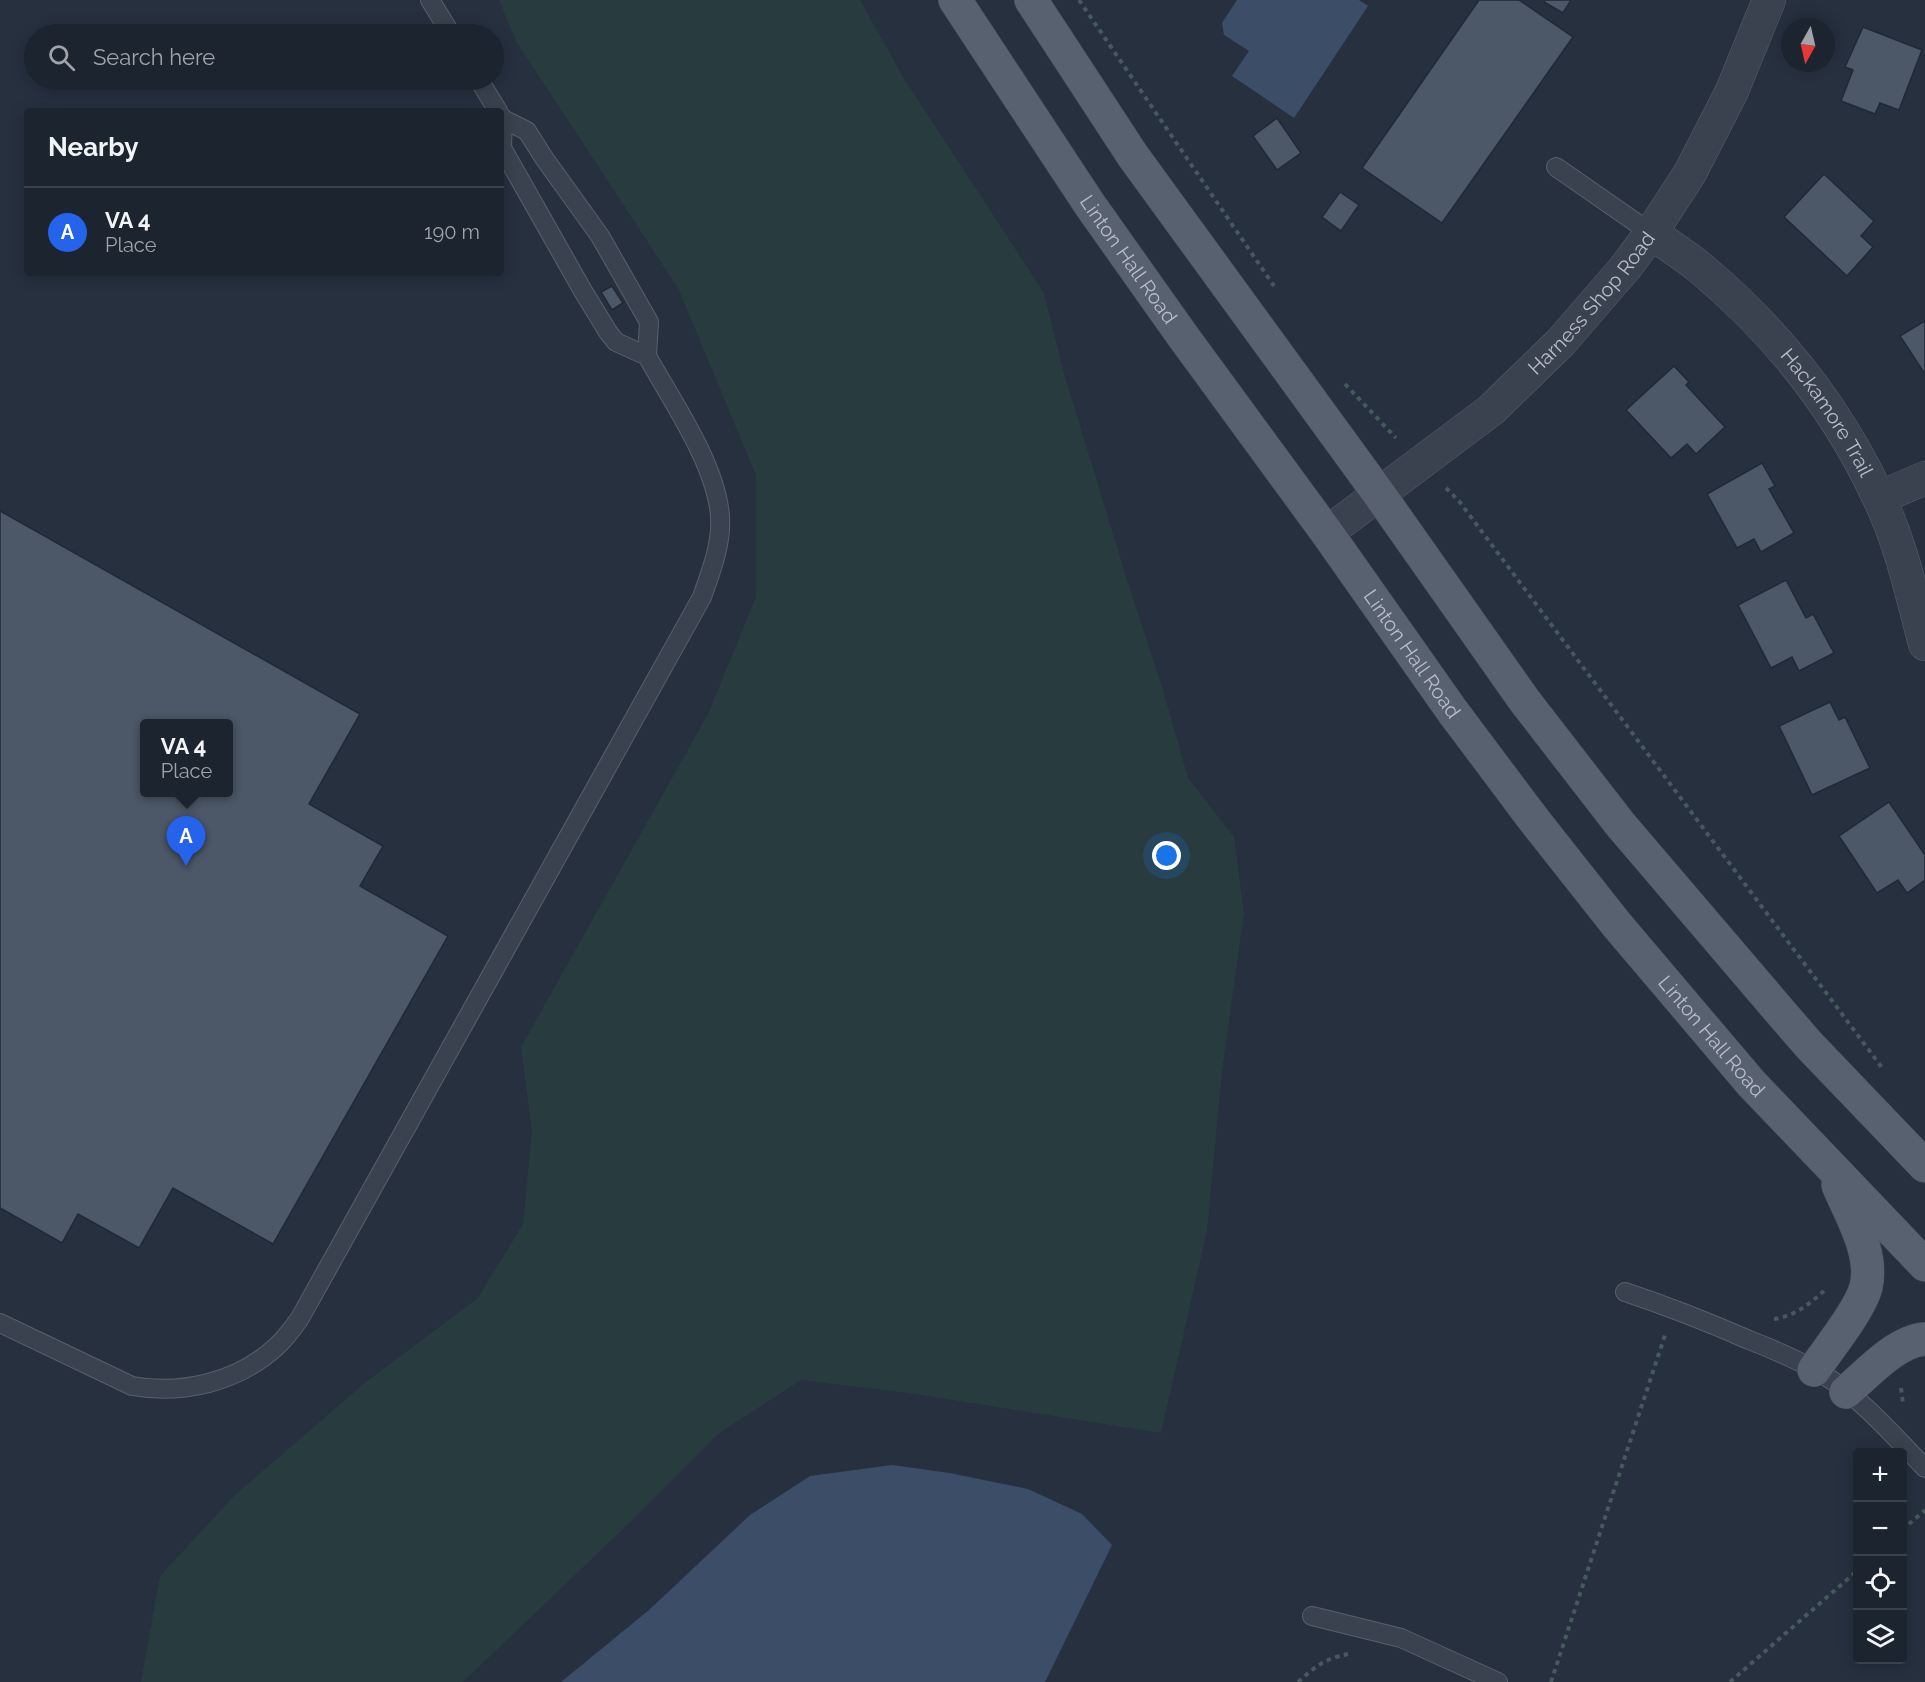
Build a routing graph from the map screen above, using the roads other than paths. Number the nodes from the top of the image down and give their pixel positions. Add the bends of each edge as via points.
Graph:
1 (430, 0) edge
2 (955, 0) edge
3 (1031, 0) edge
4 (1768, 0) edge
5 (445, 24) edge
6 (485, 90) edge
7 (496, 108) edge
8 (504, 118) edge
9 (504, 151) edge
10 (1556, 167) dead end
11 (1651, 233) junction
12 (647, 356) junction
13 (1925, 478) edge
14 (1378, 494) junction
15 (1879, 498) junction
16 (1326, 533) junction
17 (1925, 644) edge
18 (1925, 1166) edge
19 (1831, 1167) junction
20 (1925, 1265) edge
21 (1625, 1292) dead end
22 (0, 1323) edge
23 (1925, 1339) edge
24 (1814, 1370) junction
25 (1846, 1392) junction
26 (1925, 1468) edge
27 (1312, 1616) dead end
28 (1498, 1682) edge

1 - 5 lane
2 - 16 main road, Linton Hall Road via 1090,206
3 - 14 main road via 1133,156
4 - 11 street, Harness Shop Road via 1732,91 1690,173
6 - 7 lane
8 - 12 lane via 527,131 600,237 649,322
9 - 12 lane via 608,332 616,342
10 - 11 lane
11 - 14 street, Harness Shop Road via 1561,342 1491,410
11 - 15 street, Hackamore Trail via 1753,315 1802,370 1844,430
12 - 22 lane via 699,448 713,484 720,516 716,557 702,597 300,1318 276,1347 246,1368 212,1383 176,1389 132,1386
13 - 15 street
14 - 16 street, Harness Shop Road
14 - 18 main road via 1524,700 1620,824 1809,1045
15 - 17 street, Hackamore Trail via 1904,562
16 - 19 main road, Linton Hall Road via 1453,712 1617,925 1751,1083
19 - 20 main road, Linton Hall Road
19 - 24 main road via 1863,1243 1867,1277 1855,1310
21 - 24 lane via 1690,1315
23 - 25 main road via 1907,1344 1885,1358
24 - 25 lane
25 - 26 lane
27 - 28 lane via 1401,1638

